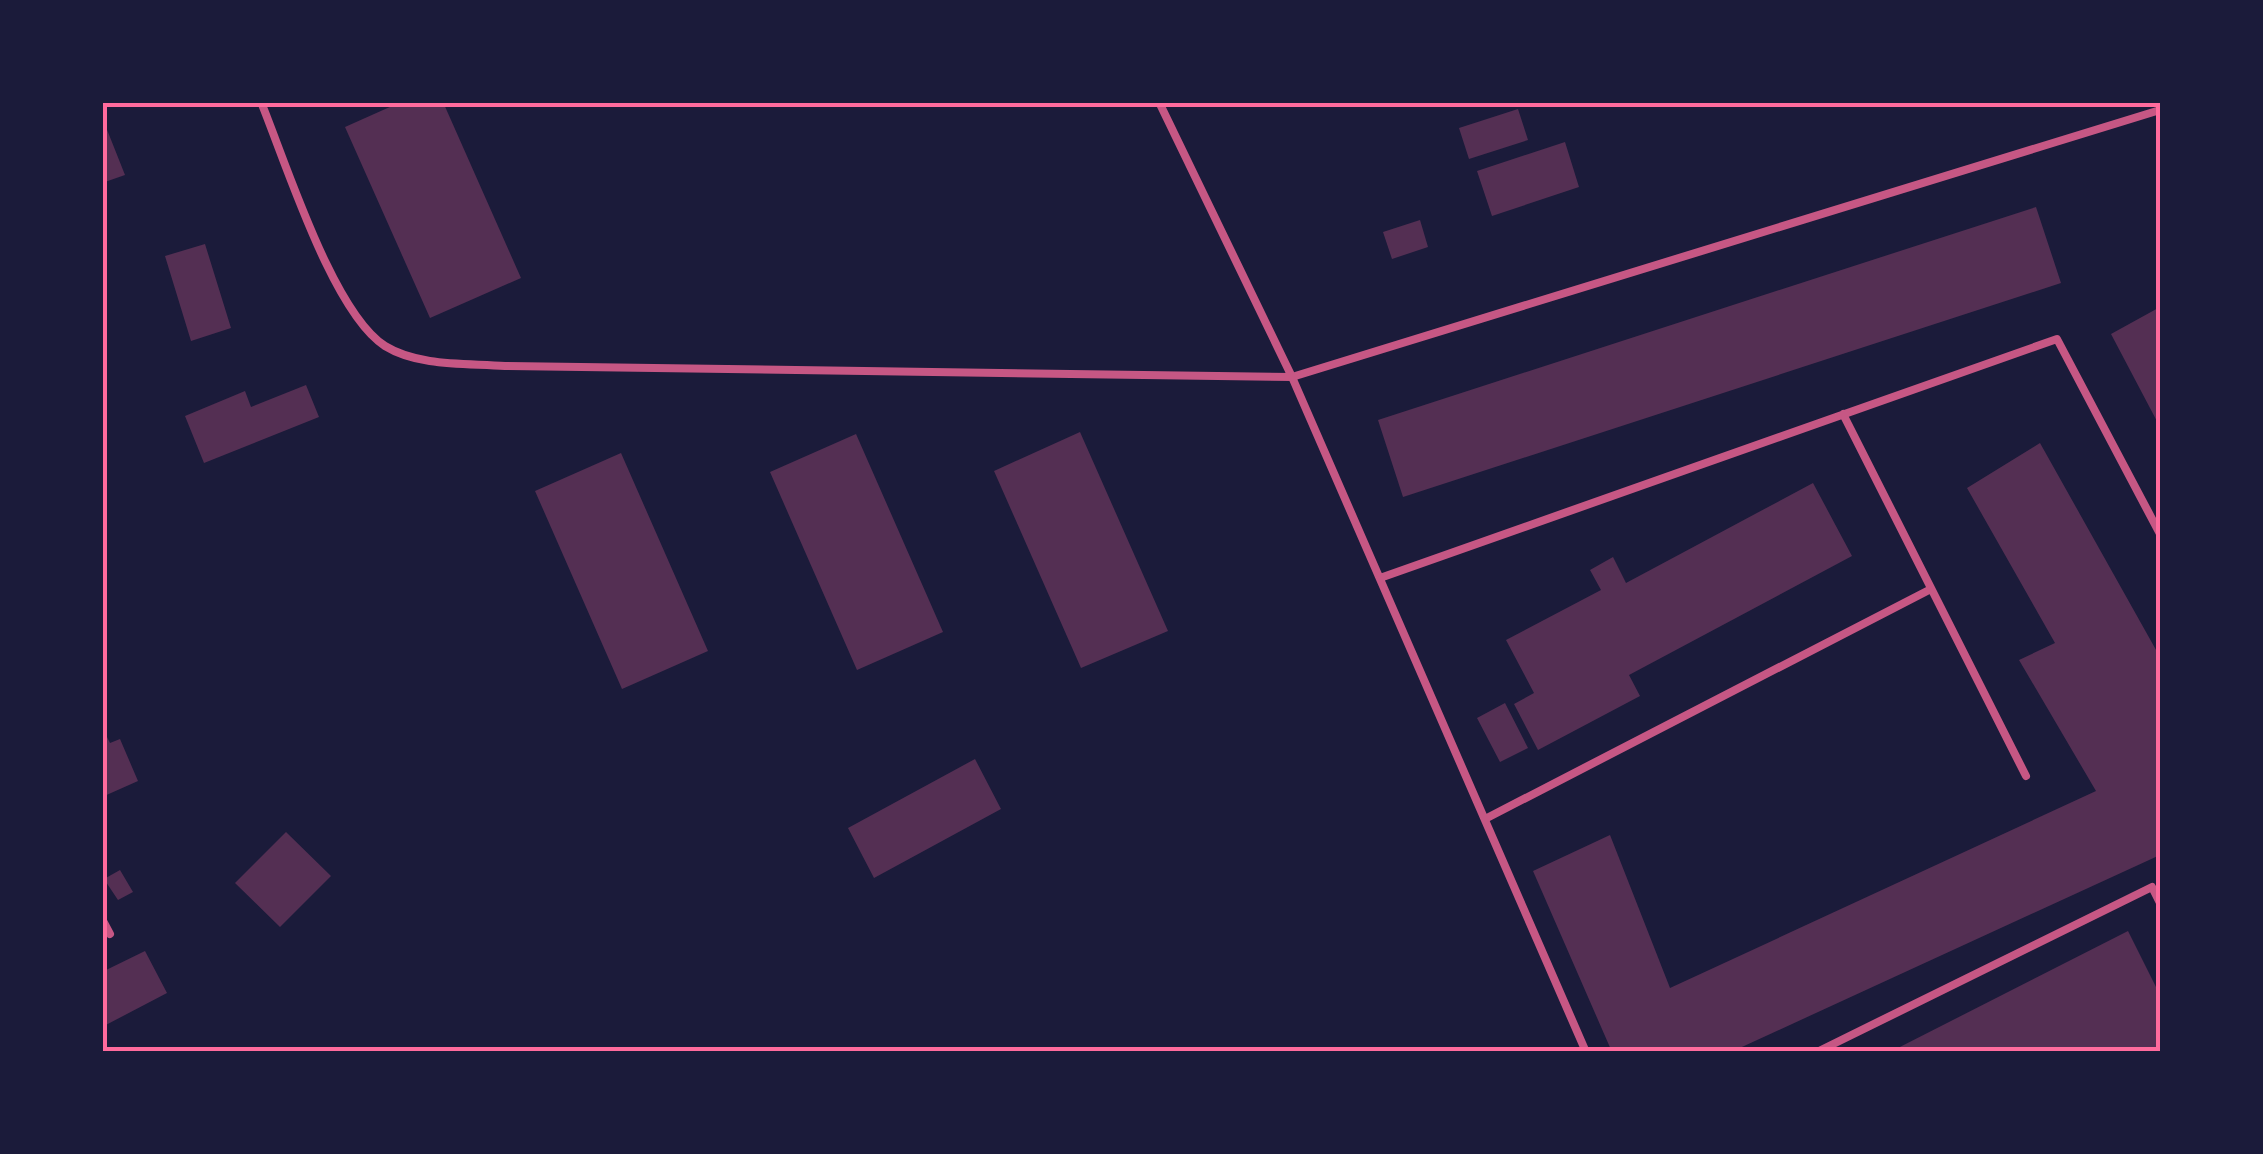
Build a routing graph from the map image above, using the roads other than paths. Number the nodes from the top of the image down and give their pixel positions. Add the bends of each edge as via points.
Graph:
1 (261, 102) edge
2 (1159, 102) edge
3 (2160, 110) edge
4 (1292, 377) junction
5 (1844, 414) junction
6 (2160, 534) edge
7 (1380, 578) junction
8 (1932, 589) junction
9 (2026, 776) dead end
10 (1485, 819) junction
11 (2160, 903) edge
12 (102, 918) edge
13 (110, 934) dead end
14 (1586, 1052) edge
15 (1817, 1052) edge

1 - 4 lane via 341,295 385,346 418,359 505,366
2 - 4 lane
3 - 4 lane
4 - 7 lane
5 - 6 lane via 2057,339
5 - 7 lane
5 - 8 lane
7 - 10 lane
8 - 9 lane
8 - 10 lane
10 - 14 lane
11 - 15 lane via 2152,886
12 - 13 lane

